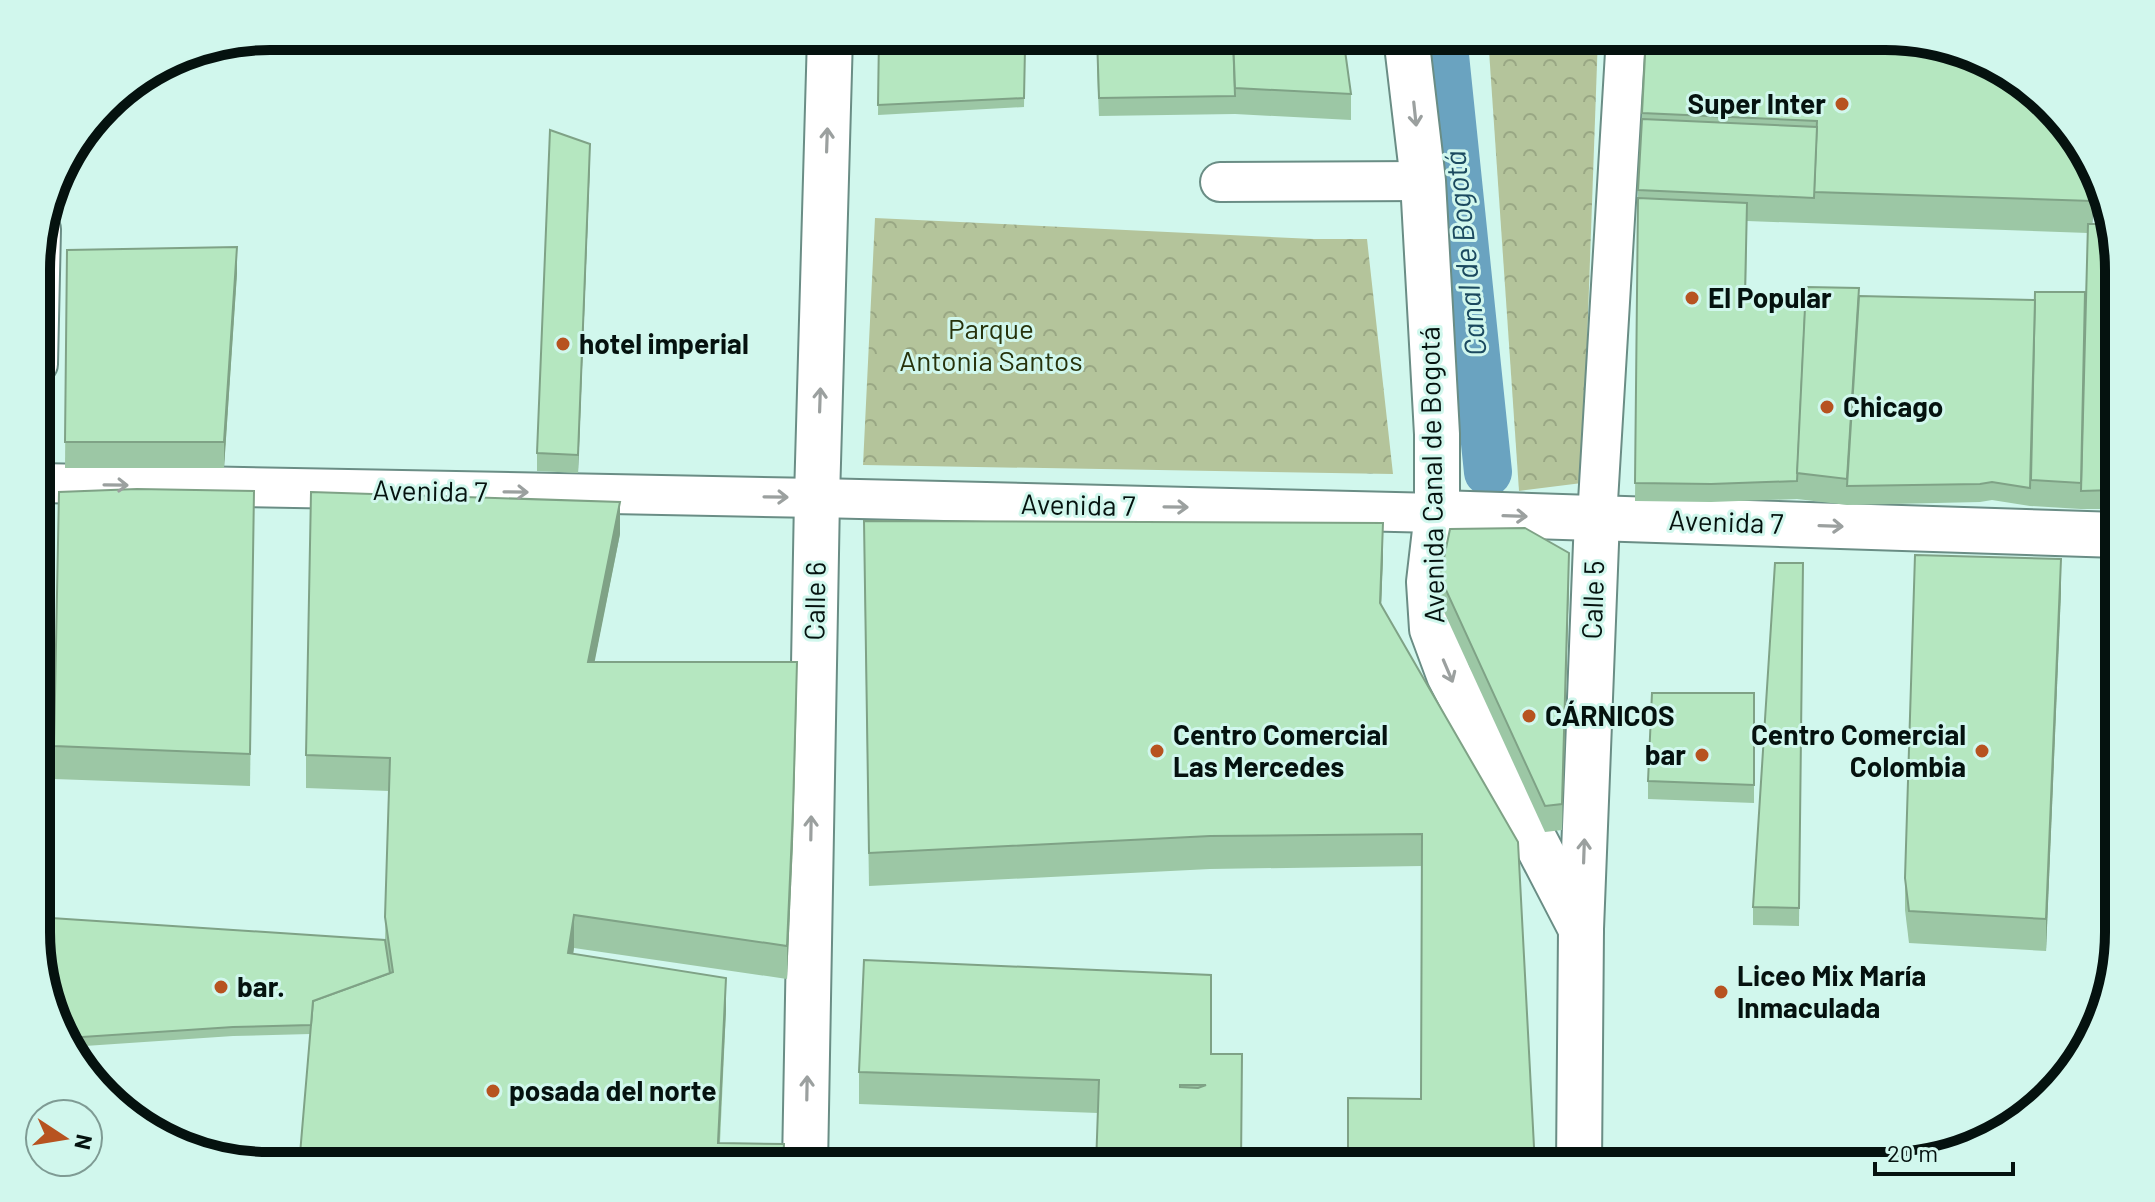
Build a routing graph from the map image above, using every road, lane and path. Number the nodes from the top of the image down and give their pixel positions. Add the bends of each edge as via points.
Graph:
1 (830, 50) edge
2 (1408, 50) edge
3 (1625, 50) edge
4 (1423, 181) junction
5 (1220, 182) dead end
6 (50, 483) edge
7 (817, 498) junction
8 (1437, 513) junction
9 (1597, 518) junction
10 (2105, 535) edge
11 (1581, 929) junction
12 (805, 1152) edge
13 (1579, 1152) edge

7 -> 1 main road, Calle 6
2 -> 4 main road, Avenida Canal de Bogotá
3 - 9 street, Calle 5
4 - 5 street
4 - 8 main road, Avenida Canal de Bogotá
6 -> 7 street, Avenida 7
7 -> 8 street, Avenida 7
12 -> 7 main road, Calle 6
8 -> 9 main road, Avenida 7
8 -> 11 main road, Avenida Canal de Bogotá via 1429,582 1432,629 1449,675
9 -> 10 main road, Avenida 7
11 -> 9 main road, Calle 5
11 - 13 main road, Calle 5

